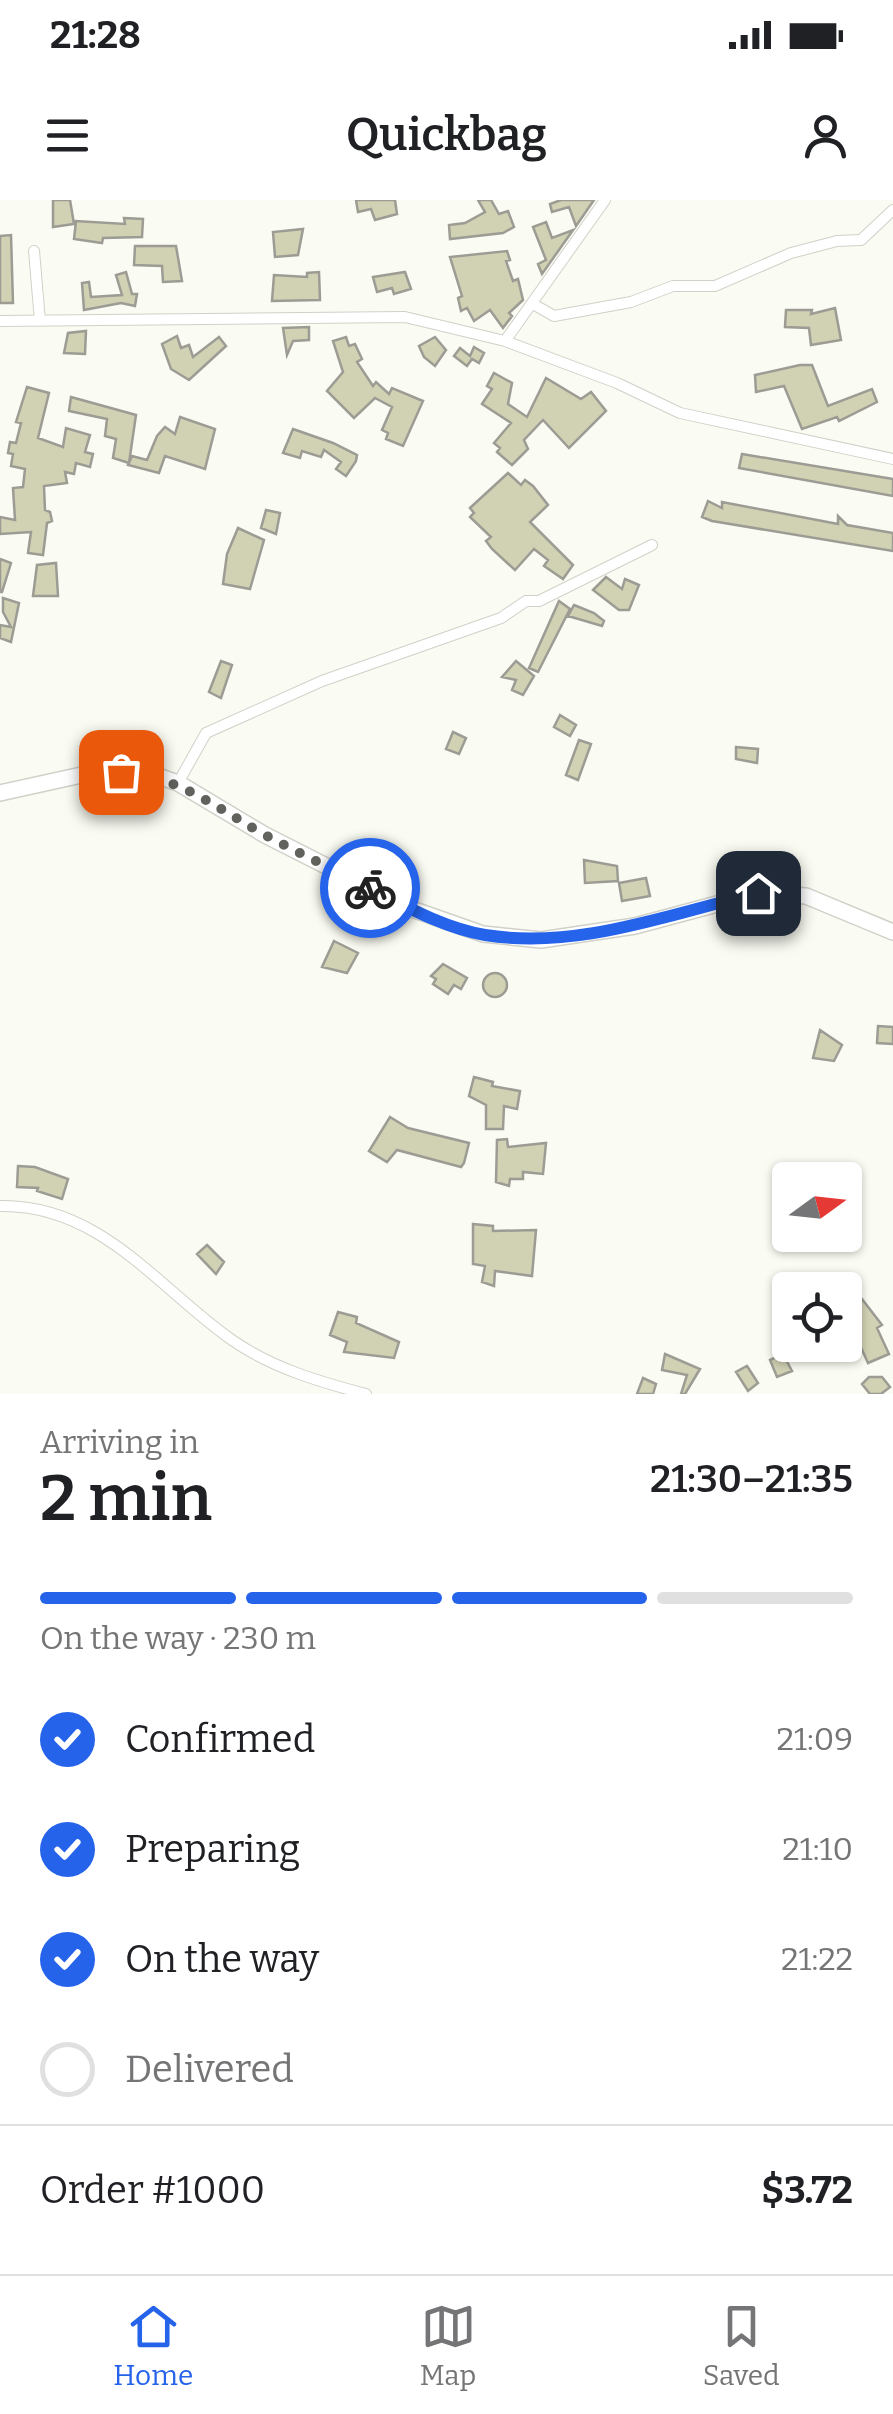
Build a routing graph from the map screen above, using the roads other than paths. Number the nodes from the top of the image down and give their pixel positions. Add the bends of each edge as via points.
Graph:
1 (606, 200) edge
2 (893, 210) edge
3 (34, 252) dead end
4 (534, 304) junction
5 (0, 321) edge
6 (40, 321) junction
7 (505, 341) junction
8 (893, 459) edge
9 (652, 545) dead end
10 (178, 783) junction
11 (0, 793) edge
12 (893, 932) edge
13 (0, 1206) edge
14 (366, 1394) edge

1 - 4 street
2 - 4 street via 861,240 791,254 715,286 673,286 630,302 554,316
3 - 6 street
4 - 7 street
5 - 6 street
6 - 7 street via 405,317
7 - 8 street via 680,413
9 - 10 street via 501,618 322,681 221,725 206,733
10 - 11 main road via 152,774 86,774
10 - 12 main road via 410,908 483,934 541,940 635,926 758,893 806,896
13 - 14 street via 39,1209 102,1235 234,1342 314,1380

